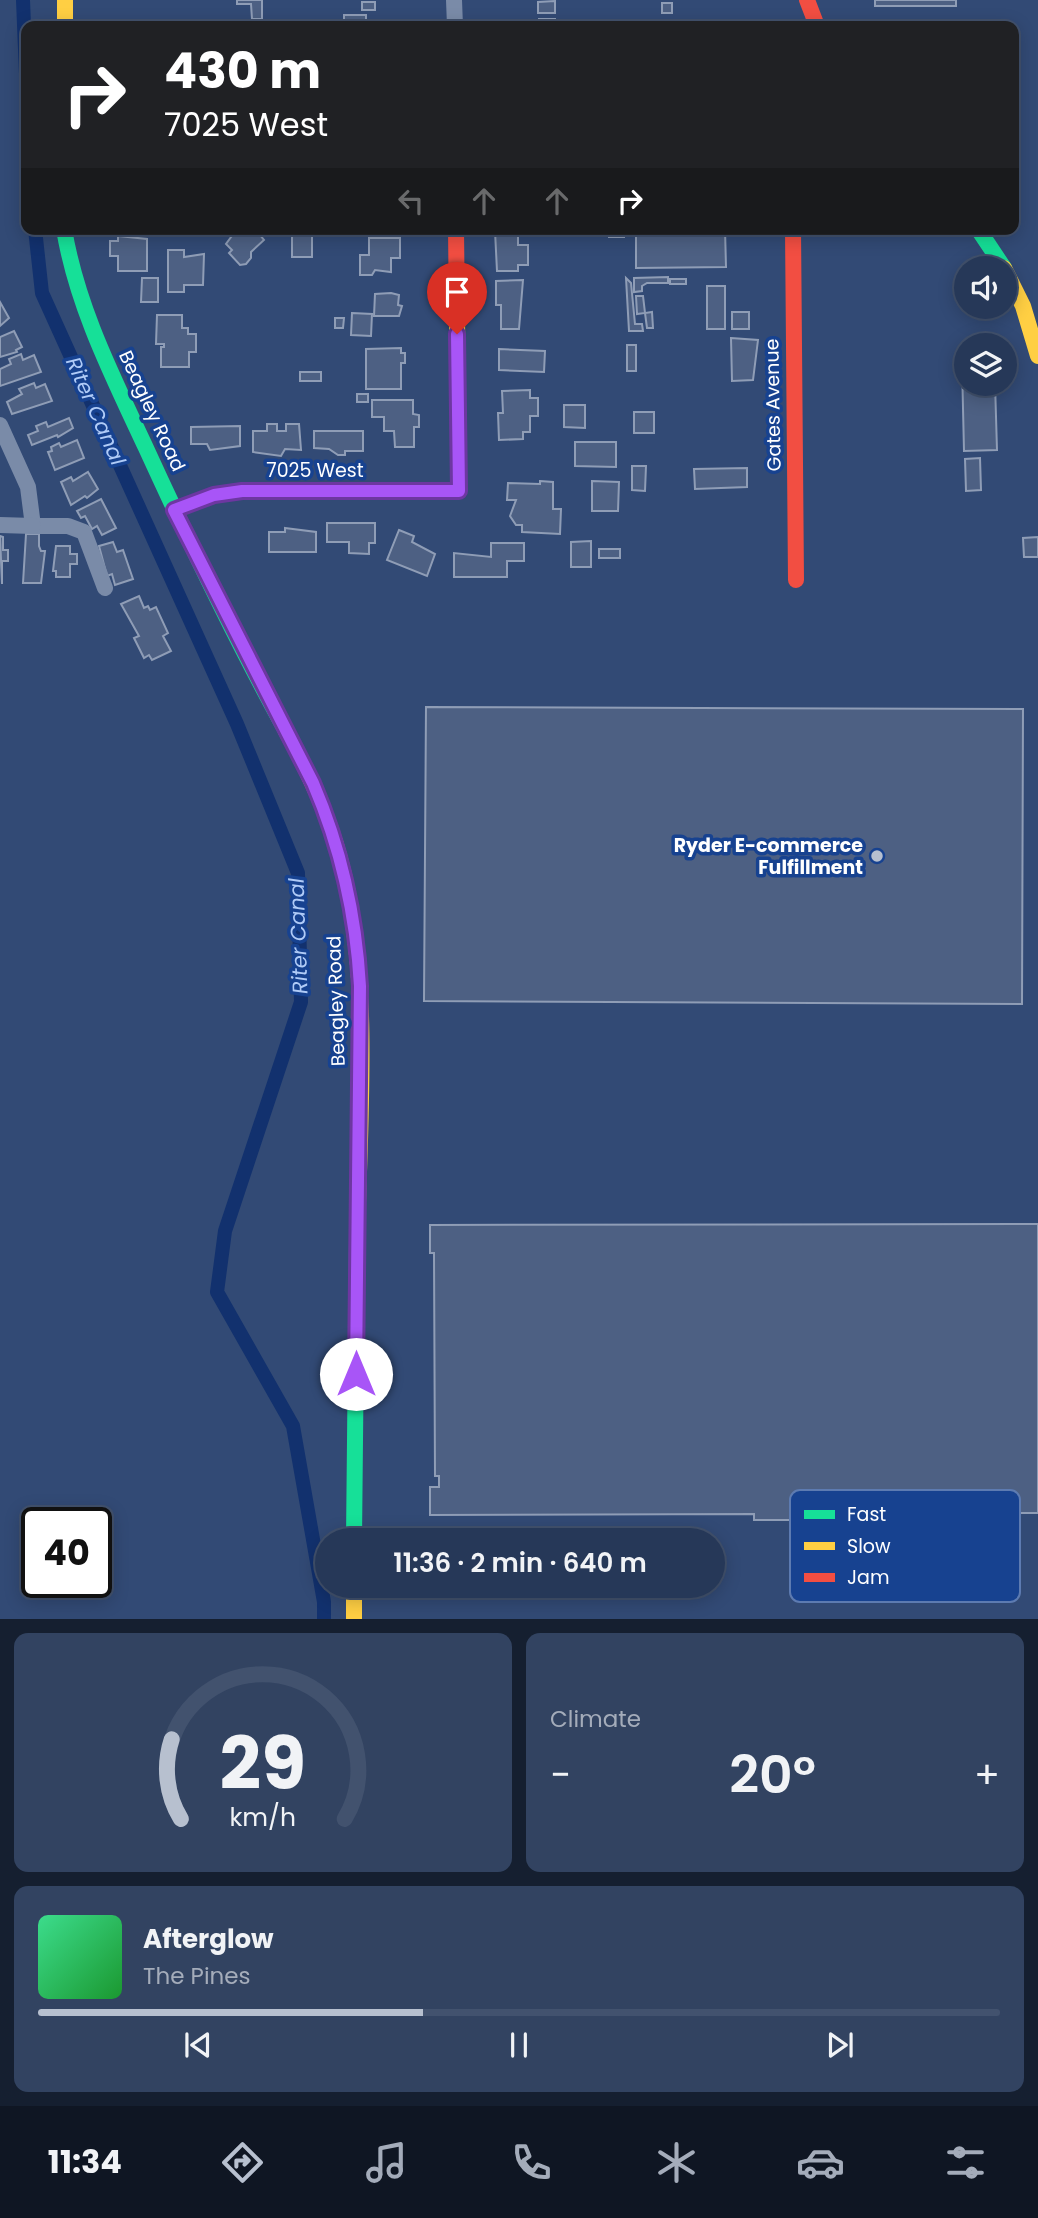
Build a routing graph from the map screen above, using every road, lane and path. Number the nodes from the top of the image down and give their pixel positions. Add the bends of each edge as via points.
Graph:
1 (65, 0) edge
2 (454, 0) edge
3 (807, 0) edge
4 (65, 21) edge
5 (454, 21) edge
6 (815, 21) edge
7 (65, 235) edge
8 (456, 235) edge
9 (793, 235) edge
10 (982, 235) edge
11 (996, 256) edge
12 (1017, 294) edge
13 (1038, 356) edge
14 (0, 425) edge
15 (174, 510) junction
16 (0, 525) edge
17 (33, 526) junction
18 (796, 580) dead end
19 (105, 589) dead end
20 (355, 1528) edge
21 (354, 1598) edge
22 (354, 1619) edge

1 - 4 street
2 - 5 street
3 - 6 street
7 - 15 street, Beagley Road via 74,281 90,325
8 - 15 street, 7025 West via 459,491 242,491 214,495
9 - 18 street, Gates Avenue
10 - 11 street
12 - 13 street
14 - 17 street via 28,487
15 - 20 street, Beagley Road via 313,783 335,842 352,911 360,998
16 - 17 street
17 - 19 street via 83,531
21 - 22 street

